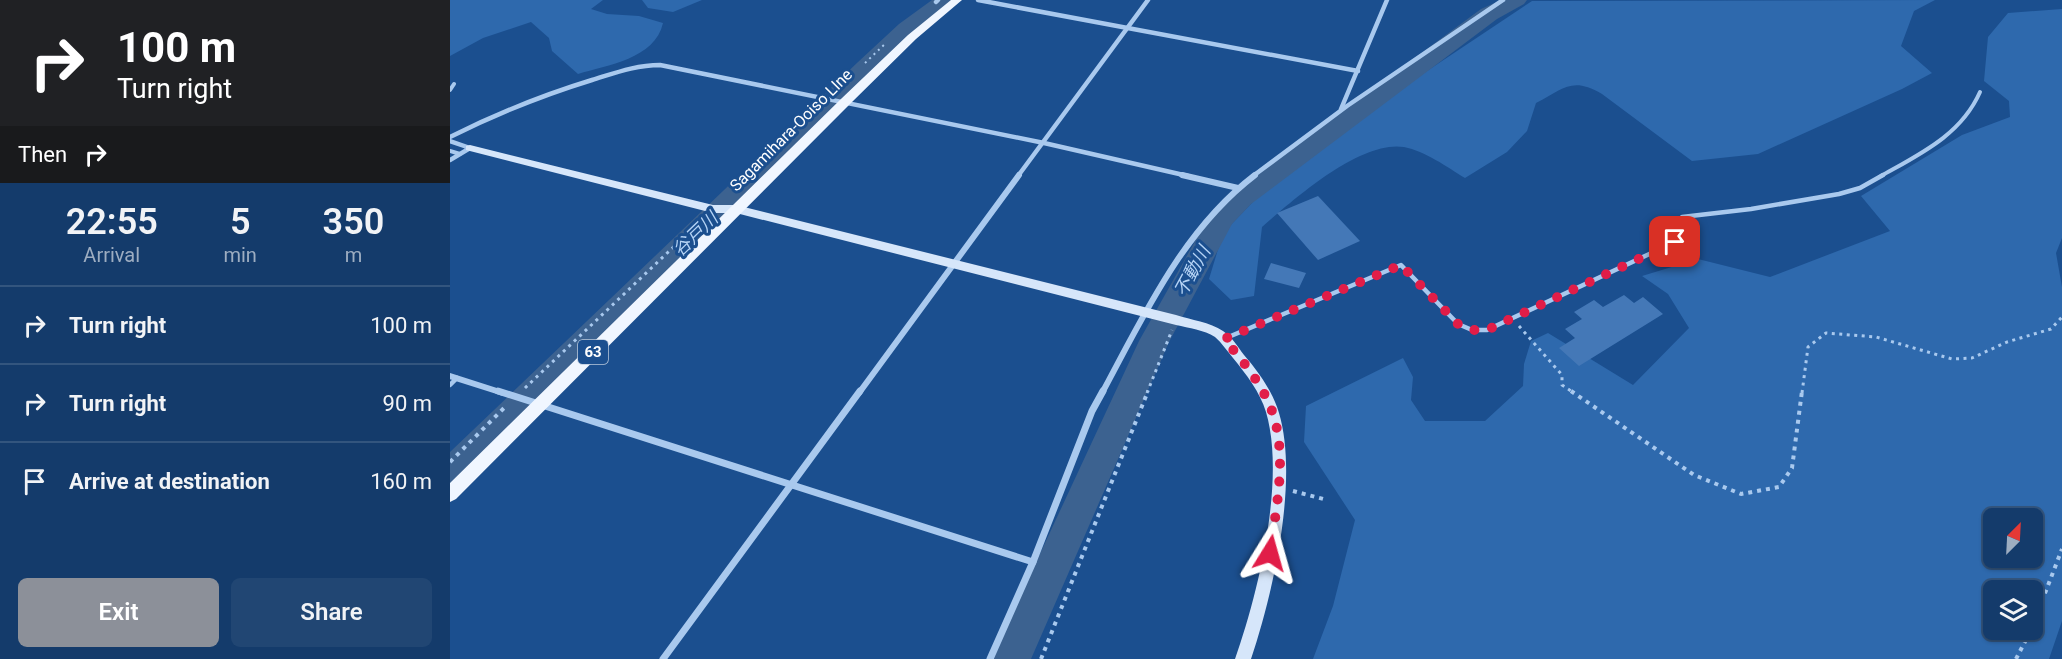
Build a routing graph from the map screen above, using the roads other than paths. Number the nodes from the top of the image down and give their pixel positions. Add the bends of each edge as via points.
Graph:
1 (957, 0) edge
2 (978, 0) edge
3 (1148, 0) edge
4 (1387, 0) edge
5 (1503, 0) edge
6 (1128, 28) junction
7 (1358, 70) junction
8 (454, 84) dead end
9 (450, 90) edge
10 (1980, 92) dead end
11 (843, 100) junction
12 (1340, 112) junction
13 (450, 139) edge
14 (1044, 143) junction
15 (470, 148) junction
16 (450, 151) edge
17 (460, 154) junction
18 (450, 160) edge
19 (1238, 188) junction
20 (732, 209) junction
21 (955, 264) junction
22 (1146, 312) junction
23 (1224, 339) junction
24 (453, 377) edge
25 (450, 385) edge
26 (536, 404) junction
27 (793, 484) junction
28 (450, 494) edge
29 (1033, 562) junction
30 (663, 659) edge
31 (990, 659) edge
32 (1243, 659) edge

1 - 11 main road, Sagamihara-Ooiso LIne / 63
2 - 6 street
3 - 6 street
4 - 7 street
5 - 12 street
6 - 7 street
6 - 14 street
7 - 12 street
8 - 9 lane
10 - 23 lane via 1972,110 1938,144 1860,188 1682,218 1675,242 1487,330 1472,330 1458,324 1401,265
11 - 13 street via 646,64 527,102
11 - 14 street
11 - 20 main road, Sagamihara-Ooiso LIne / 63
12 - 19 street
13 - 15 street
14 - 19 street
14 - 21 street
15 - 17 street
15 - 20 street via 713,209
16 - 17 lane
17 - 18 street
19 - 22 street via 1187,245
20 - 21 street
20 - 26 main road, Sagamihara-Ooiso LIne / 63
21 - 22 street
21 - 27 street
22 - 23 street via 1219,334
22 - 29 street via 1092,411
23 - 32 street via 1248,366 1272,412 1278,444 1279,487 1270,553
24 - 25 lane
24 - 26 street
26 - 27 street
26 - 28 main road, Sagamihara-Ooiso LIne / 63
27 - 29 street
27 - 30 street
29 - 31 street

